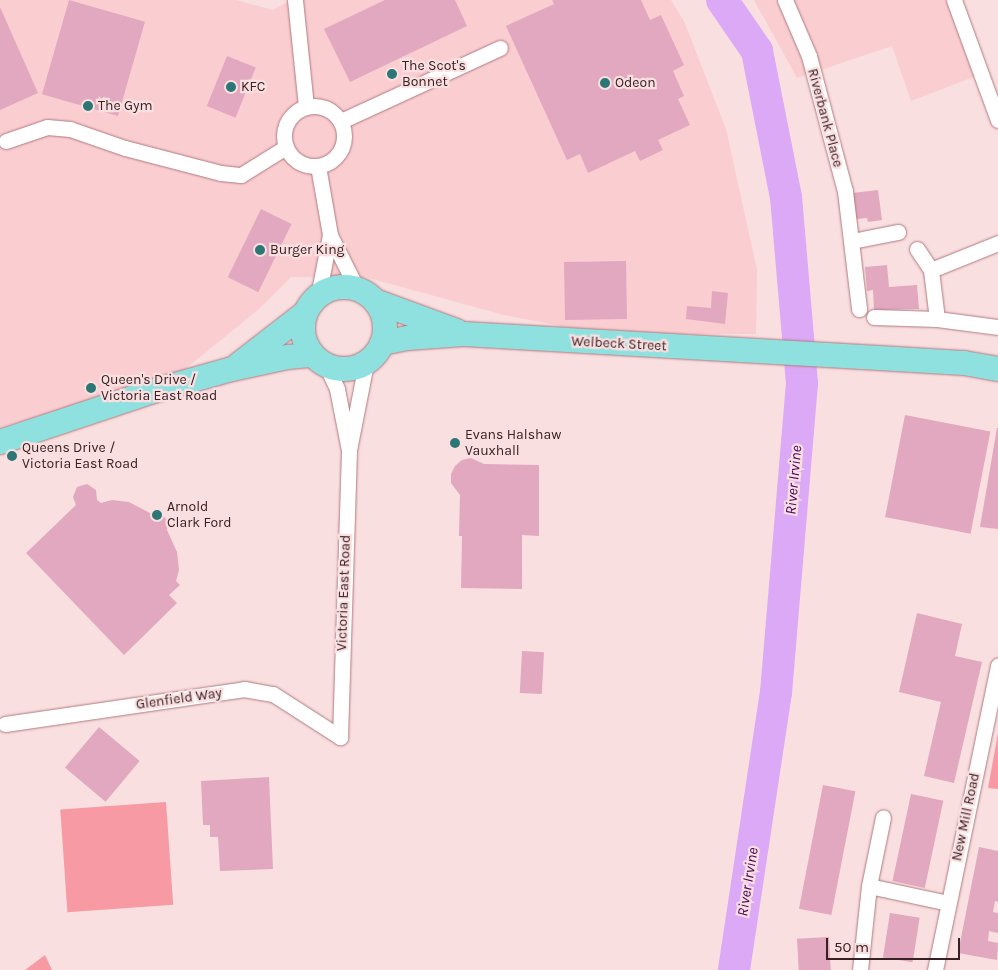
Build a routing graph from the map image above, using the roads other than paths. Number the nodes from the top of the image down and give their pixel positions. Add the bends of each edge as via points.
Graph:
1 (295, 0) edge
2 (785, 0) edge
3 (954, 0) edge
4 (500, 48) dead end
5 (306, 106) junction
6 (998, 120) edge
7 (341, 121) junction
8 (6, 141) dead end
9 (286, 147) junction
10 (318, 166) junction
11 (898, 232) dead end
12 (330, 236) junction
13 (852, 241) junction
14 (998, 243) edge
15 (917, 250) dead end
16 (932, 270) junction
17 (366, 295) junction
18 (311, 305) junction
19 (859, 309) dead end
20 (874, 317) dead end
21 (937, 318) junction
22 (998, 327) edge
23 (464, 334) junction
24 (382, 343) junction
25 (319, 360) junction
26 (366, 363) junction
27 (232, 369) junction
28 (998, 369) edge
29 (0, 442) edge
30 (349, 450) junction
31 (998, 665) edge
32 (5, 724) dead end
33 (340, 737) joint
34 (883, 817) dead end
35 (869, 886) junction
36 (948, 903) junction
37 (860, 970) edge
38 (936, 970) edge

1 - 5 street
2 - 13 street, Riverbank Place via 809,56 845,191
3 - 6 street
4 - 7 street
5 - 7 street via 326,107
5 - 9 street via 289,118 284,138
7 - 10 street via 344,130 342,149 336,157
8 - 9 street via 47,126 70,129 125,148 241,175
9 - 10 street via 299,162
10 - 12 street
11 - 13 street
12 - 17 street
12 - 18 street
13 - 19 street, Riverbank Place
14 - 16 street
15 - 16 street
16 - 21 street
17 - 18 main road via 343,287 330,289
17 - 23 main road, Welbeck Street
17 - 24 main road via 384,321
18 - 25 main road via 303,335
18 - 27 main road
20 - 21 street
21 - 22 street
23 - 24 main road, Welbeck Street
23 - 28 main road, Welbeck Street via 964,363
24 - 26 main road
25 - 26 main road via 346,369
25 - 27 main road via 288,357
25 - 30 street, Victoria East Road via 338,389
26 - 30 street, Victoria East Road
27 - 29 main road
30 - 33 street, Victoria East Road
31 - 36 street, New Mill Road
32 - 33 street, Glenfield Way via 244,689 273,694
34 - 35 street
35 - 36 street
35 - 37 street
36 - 38 street, New Mill Road

